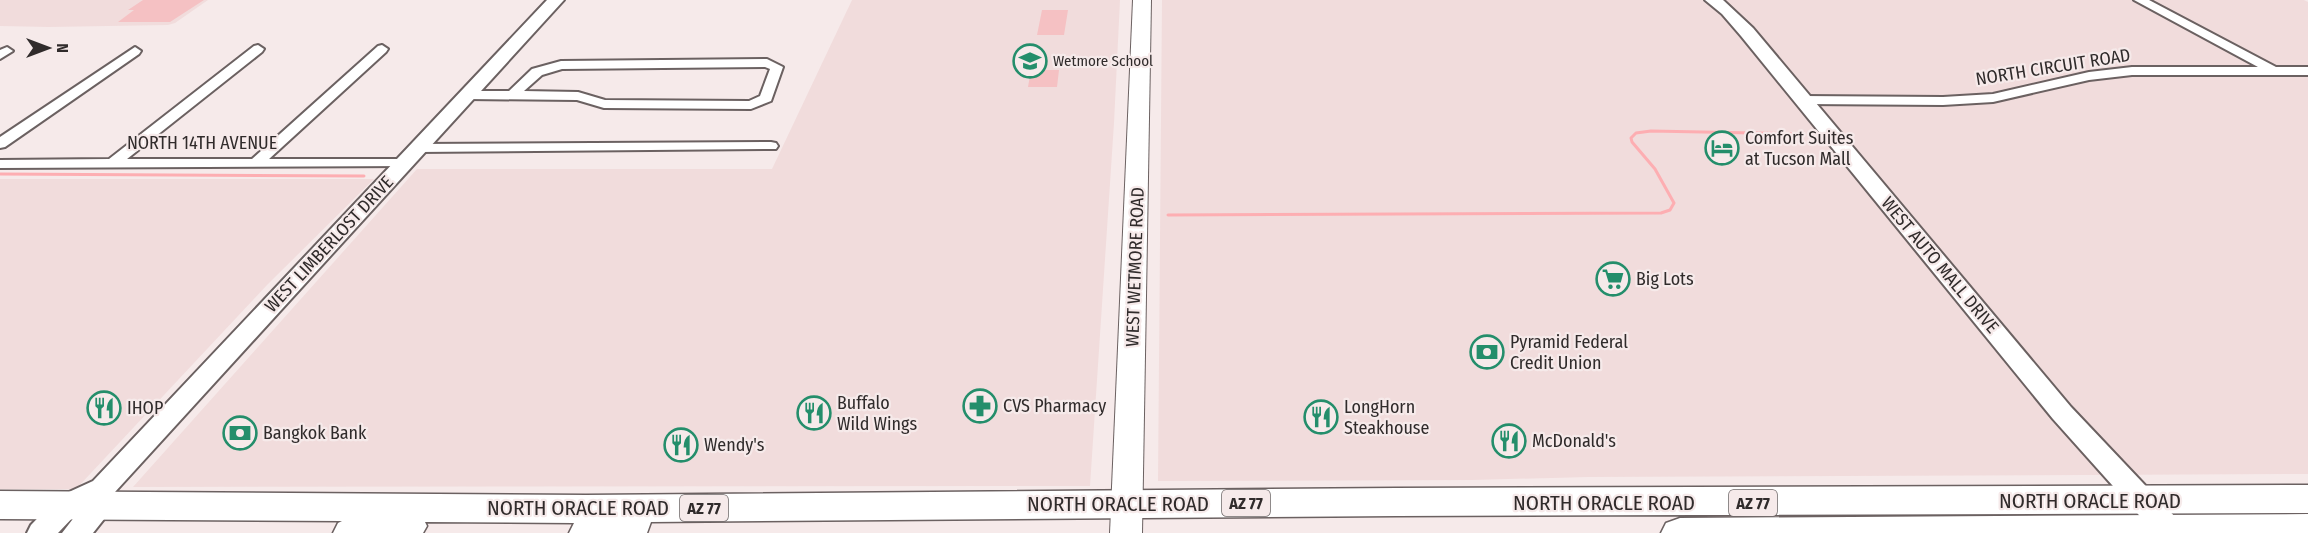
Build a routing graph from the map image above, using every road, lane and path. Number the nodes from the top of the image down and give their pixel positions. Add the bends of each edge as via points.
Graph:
1 (556, 0) edge
2 (1143, 0) edge
3 (1713, 0) edge
4 (2139, 0) edge
5 (258, 49) dead end
6 (382, 49) dead end
7 (135, 51) dead end
8 (2274, 70) junction
9 (2308, 71) edge
10 (468, 95) junction
11 (512, 95) junction
12 (1803, 100) junction
13 (0, 144) edge
14 (771, 146) dead end
15 (411, 156) junction
16 (114, 162) junction
17 (256, 163) junction
18 (0, 164) edge
19 (2308, 499) edge
20 (2141, 501) junction
21 (0, 505) edge
22 (88, 507) edge
23 (1126, 519) edge
24 (587, 521) edge
25 (2308, 528) edge
26 (2171, 531) edge
27 (41, 533) edge
28 (352, 533) edge
29 (1680, 533) edge

1 - 10 street, WEST LIMBERLOST DRIVE
2 - 23 main road, WEST WETMORE ROAD
3 - 12 street, WEST AUTO MALL DRIVE via 1747,32
4 - 8 street
5 - 16 street
6 - 17 street
7 - 13 street
8 - 9 street, NORTH CIRCUIT ROAD
8 - 12 street, NORTH CIRCUIT ROAD via 2132,71 1983,98 1943,101
10 - 11 street
10 - 15 street, WEST LIMBERLOST DRIVE
11 - 11 street via 578,96 603,104 751,105 766,98 777,67 767,63 561,64 537,72
12 - 20 street, WEST AUTO MALL DRIVE via 2062,413
14 - 15 street, NORTH 14TH AVENUE
15 - 17 street, NORTH 14TH AVENUE
15 - 22 street, WEST LIMBERLOST DRIVE
16 - 17 street, NORTH 14TH AVENUE
16 - 18 street, NORTH 14TH AVENUE
19 - 20 highway, NORTH ORACLE ROAD / AZ 77
20 - 23 highway, NORTH ORACLE ROAD / AZ 77
20 - 26 street, WEST AUTO MALL DRIVE
21 - 22 highway, NORTH ORACLE ROAD
22 - 24 highway, NORTH ORACLE ROAD
22 - 27 street, WEST LIMBERLOST DRIVE
23 - 24 highway, NORTH ORACLE ROAD / AZ 77 via 838,507 779,522
24 - 28 highway via 367,527
25 - 26 highway, NORTH ORACLE ROAD / AZ 77
26 - 29 highway, NORTH ORACLE ROAD / AZ 77

